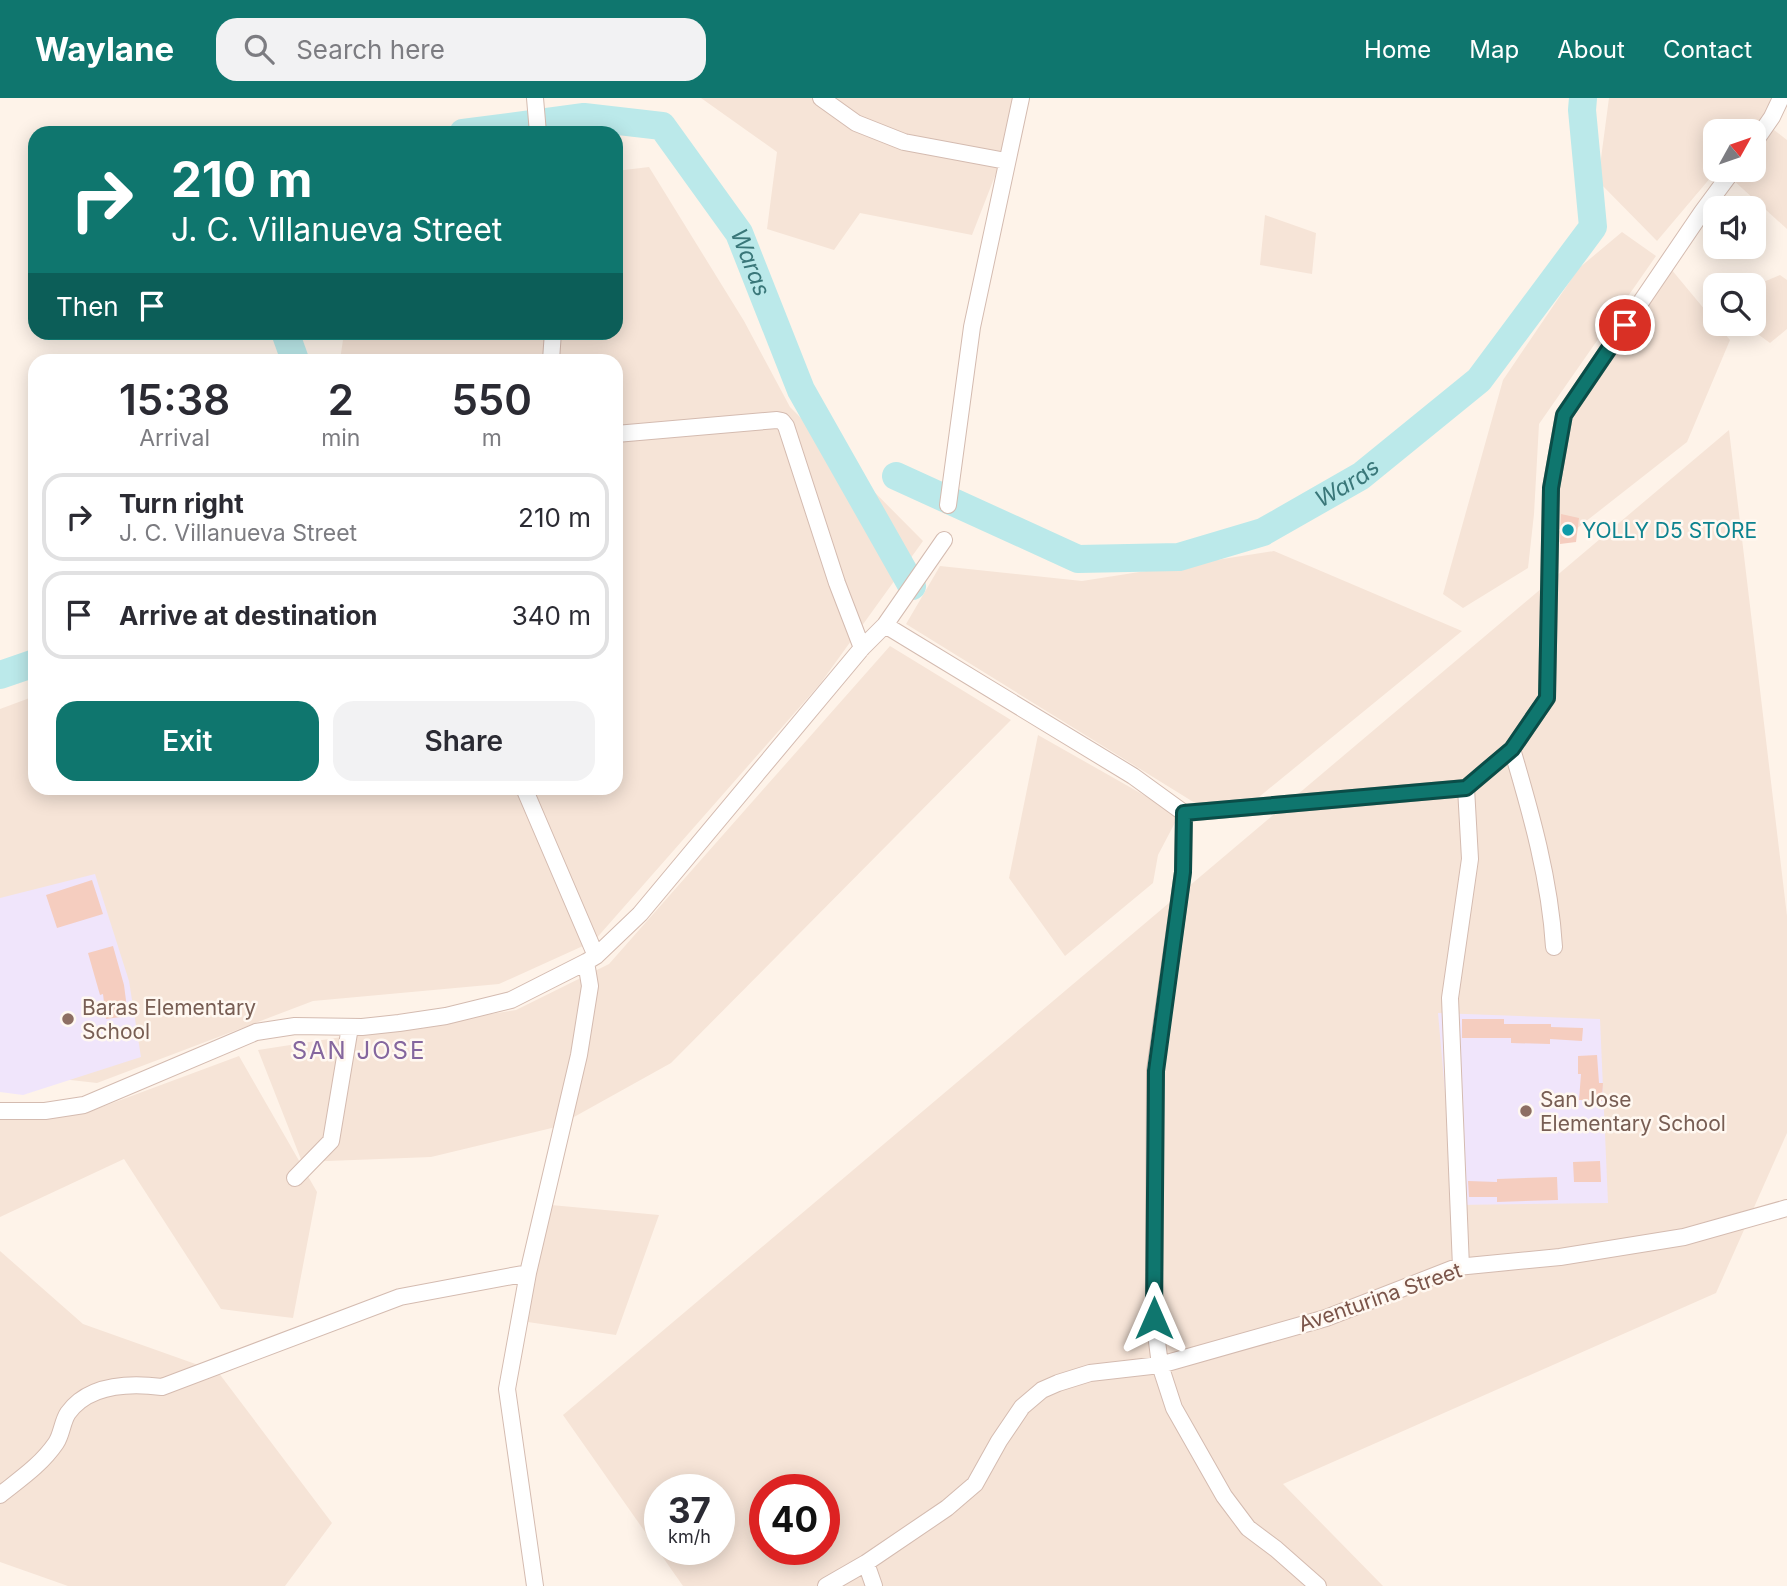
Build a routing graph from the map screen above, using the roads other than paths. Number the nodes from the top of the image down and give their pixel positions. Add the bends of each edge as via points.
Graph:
1 (535, 98) edge
2 (821, 98) edge
3 (1021, 98) edge
4 (1782, 98) edge
5 (1766, 125) edge
6 (537, 126) edge
7 (1006, 160) junction
8 (1724, 182) edge
9 (623, 433) edge
10 (948, 505) dead end
11 (944, 540) dead end
12 (885, 625) junction
13 (862, 648) junction
14 (1512, 749) junction
15 (1466, 788) junction
16 (527, 795) edge
17 (1184, 813) junction
18 (1554, 947) dead end
19 (591, 959) junction
20 (350, 1027) junction
21 (0, 1111) edge
22 (296, 1178) dead end
23 (1787, 1208) edge
24 (1461, 1267) junction
25 (528, 1273) junction
26 (1160, 1365) junction
27 (0, 1495) edge
28 (866, 1563) junction
29 (535, 1586) edge
30 (826, 1586) edge
31 (874, 1586) edge
32 (1318, 1586) edge

1 - 6 street
2 - 7 street via 856,123 904,142
3 - 7 street
4 - 5 street
7 - 10 street via 972,327
8 - 14 street via 1564,415 1551,488 1547,698
9 - 13 street via 782,421
11 - 12 street
12 - 13 street
12 - 17 street via 1133,776
13 - 19 street via 639,914
14 - 15 street
14 - 18 street via 1552,913
15 - 17 street
15 - 24 street via 1470,859 1450,998
16 - 19 street
17 - 26 street via 1183,872 1156,1071 1154,1318
19 - 20 street via 511,1000 446,1016
19 - 25 street via 579,1055
20 - 21 street via 295,1026 256,1032 84,1105
20 - 22 street via 331,1141
23 - 24 street, Aventurina Street via 1684,1237
24 - 26 street, Aventurina Street via 1326,1318
25 - 27 street via 400,1297 162,1387 138,1384 84,1396 67,1415 57,1441 39,1464
25 - 29 street via 507,1389
26 - 28 street, Aventurina Street via 1090,1374 1042,1390 1022,1407 975,1484
26 - 32 street via 1174,1408 1224,1496 1248,1528
28 - 30 street, Aventurina Street
28 - 31 street

